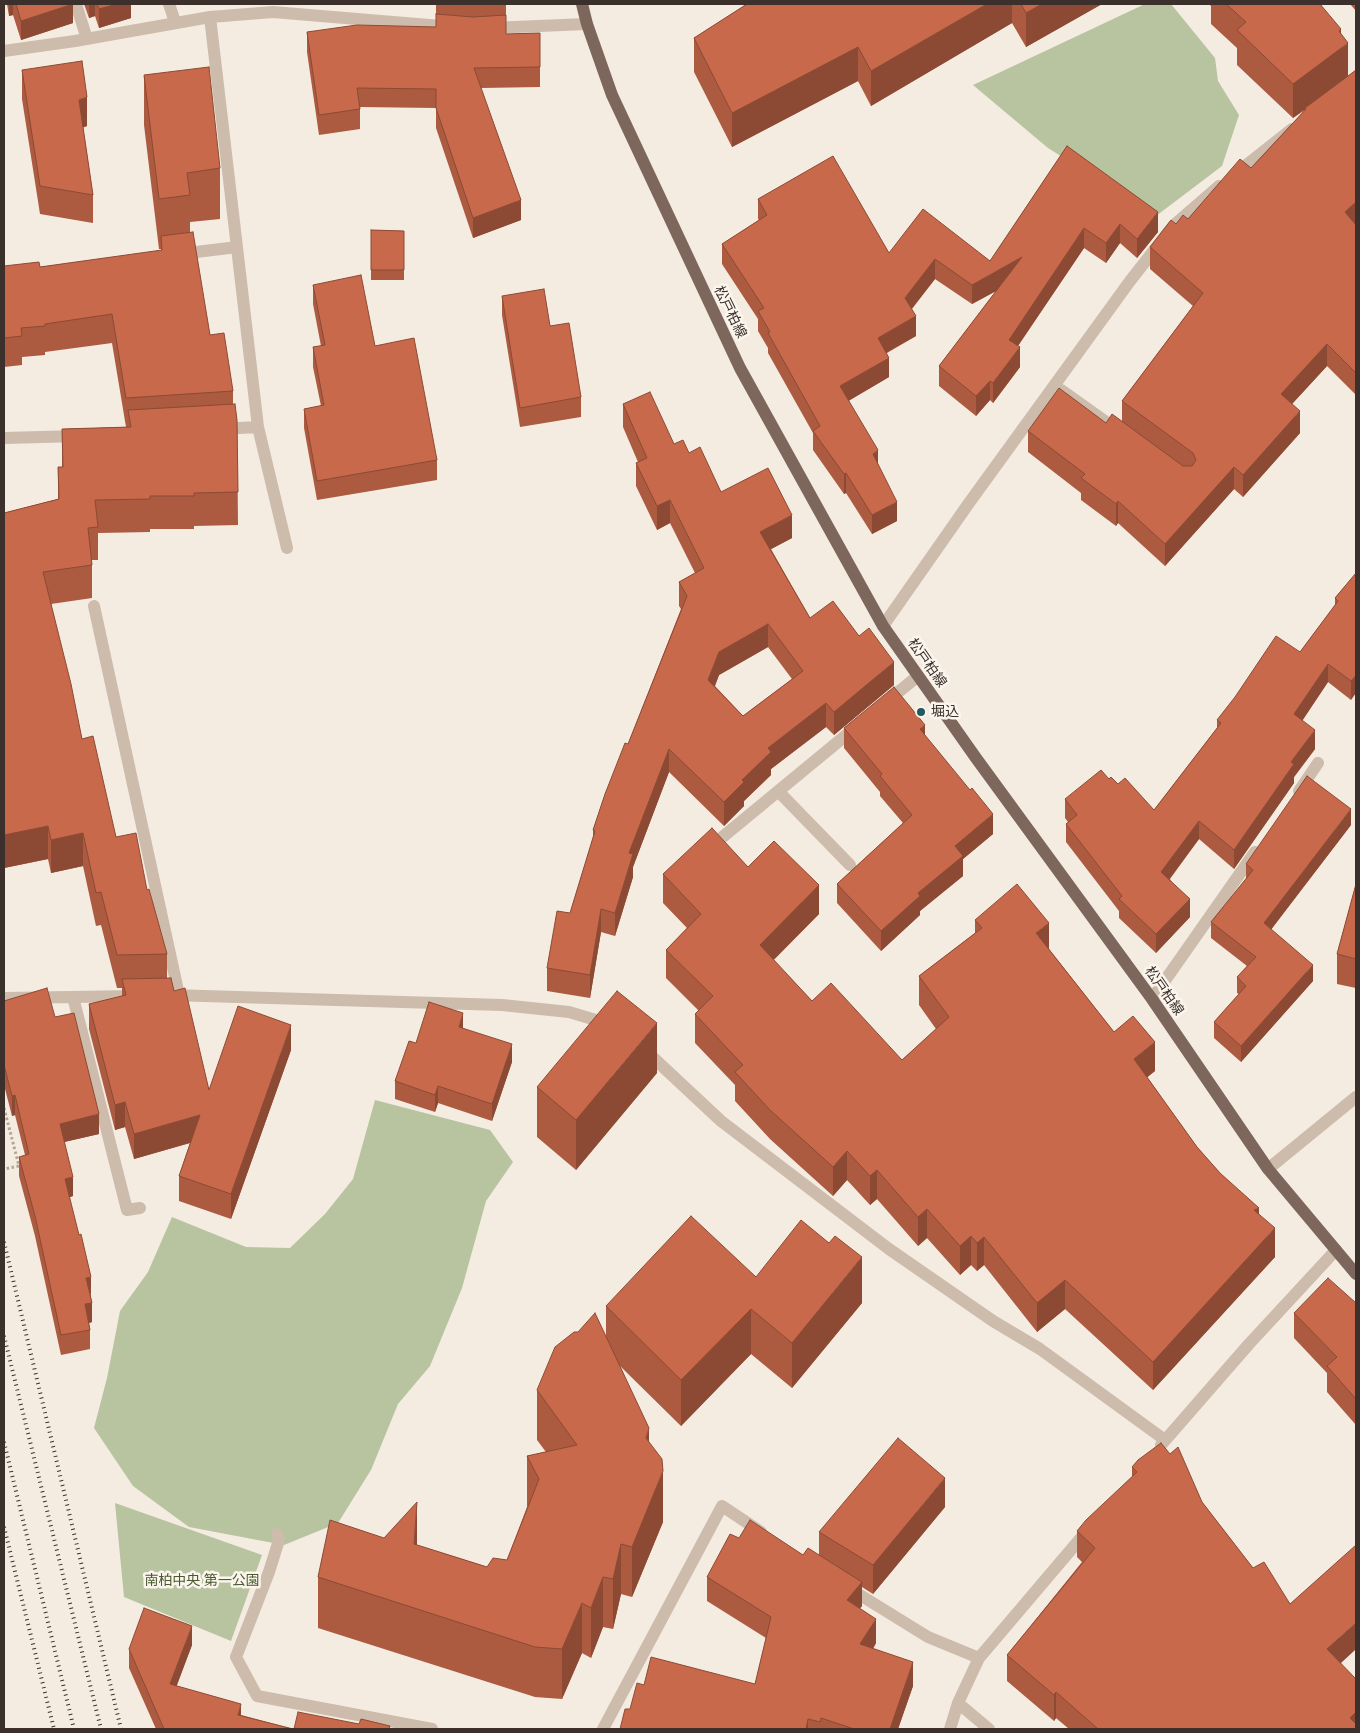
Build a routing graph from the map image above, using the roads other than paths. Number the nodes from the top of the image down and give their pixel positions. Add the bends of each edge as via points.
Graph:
1 (76, 4) edge
2 (169, 4) edge
3 (582, 4) edge
4 (210, 16) junction
5 (175, 22) junction
6 (587, 24) junction
7 (87, 39) junction
8 (4, 51) edge
9 (1301, 122) edge
10 (237, 246) junction
11 (169, 256) edge
12 (1055, 385) junction
13 (258, 427) junction
14 (212, 430) edge
15 (92, 436) edge
16 (4, 438) edge
17 (1133, 442) edge
18 (287, 548) dead end
19 (94, 606) dead end
20 (883, 626) junction
21 (918, 676) junction
22 (1318, 763) dead end
23 (778, 792) junction
24 (1289, 804) edge
25 (1261, 845) edge
26 (696, 860) edge
27 (850, 865) dead end
28 (179, 995) junction
29 (73, 997) junction
30 (4, 998) edge
31 (1152, 1000) junction
32 (622, 1032) edge
33 (637, 1044) edge
34 (1356, 1097) edge
35 (1268, 1169) junction
36 (140, 1208) dead end
37 (1336, 1250) junction
38 (1356, 1274) edge
39 (1166, 1440) junction
40 (1153, 1455) edge
41 (1095, 1522) edge
42 (278, 1534) dead end
43 (770, 1538) edge
44 (836, 1580) edge
45 (979, 1658) junction
46 (958, 1703) junction
47 (432, 1729) edge
48 (604, 1729) edge
49 (950, 1729) edge
50 (989, 1729) edge

1 - 7 street
2 - 5 street
3 - 6 main road, 松戸柏線
4 - 5 street
4 - 6 street via 273,12 468,28
4 - 10 street
5 - 7 street
6 - 20 main road, 松戸柏線 via 612,95 740,368
7 - 8 street
9 - 12 street via 1174,225
10 - 11 street
10 - 13 street
12 - 17 street
12 - 20 street
13 - 14 street
13 - 18 street
15 - 16 street
19 - 28 street
20 - 21 main road, 松戸柏線
21 - 23 street
21 - 31 main road, 松戸柏線
22 - 24 street
23 - 26 street
23 - 27 street
25 - 31 street
28 - 29 street
28 - 32 street via 502,1005 569,1012 614,1026
29 - 30 street
29 - 36 street via 127,1210
31 - 35 main road, 松戸柏線
33 - 39 street via 721,1121 890,1249 993,1321 1040,1349
34 - 35 street
35 - 37 main road, 松戸柏線
37 - 38 main road, 松戸柏線
37 - 39 street
39 - 40 street
41 - 45 street
42 - 47 street via 280,1540 269,1572 236,1656 257,1696
43 - 48 street via 722,1506
44 - 45 street via 928,1637
45 - 46 street
46 - 49 street
46 - 50 street

